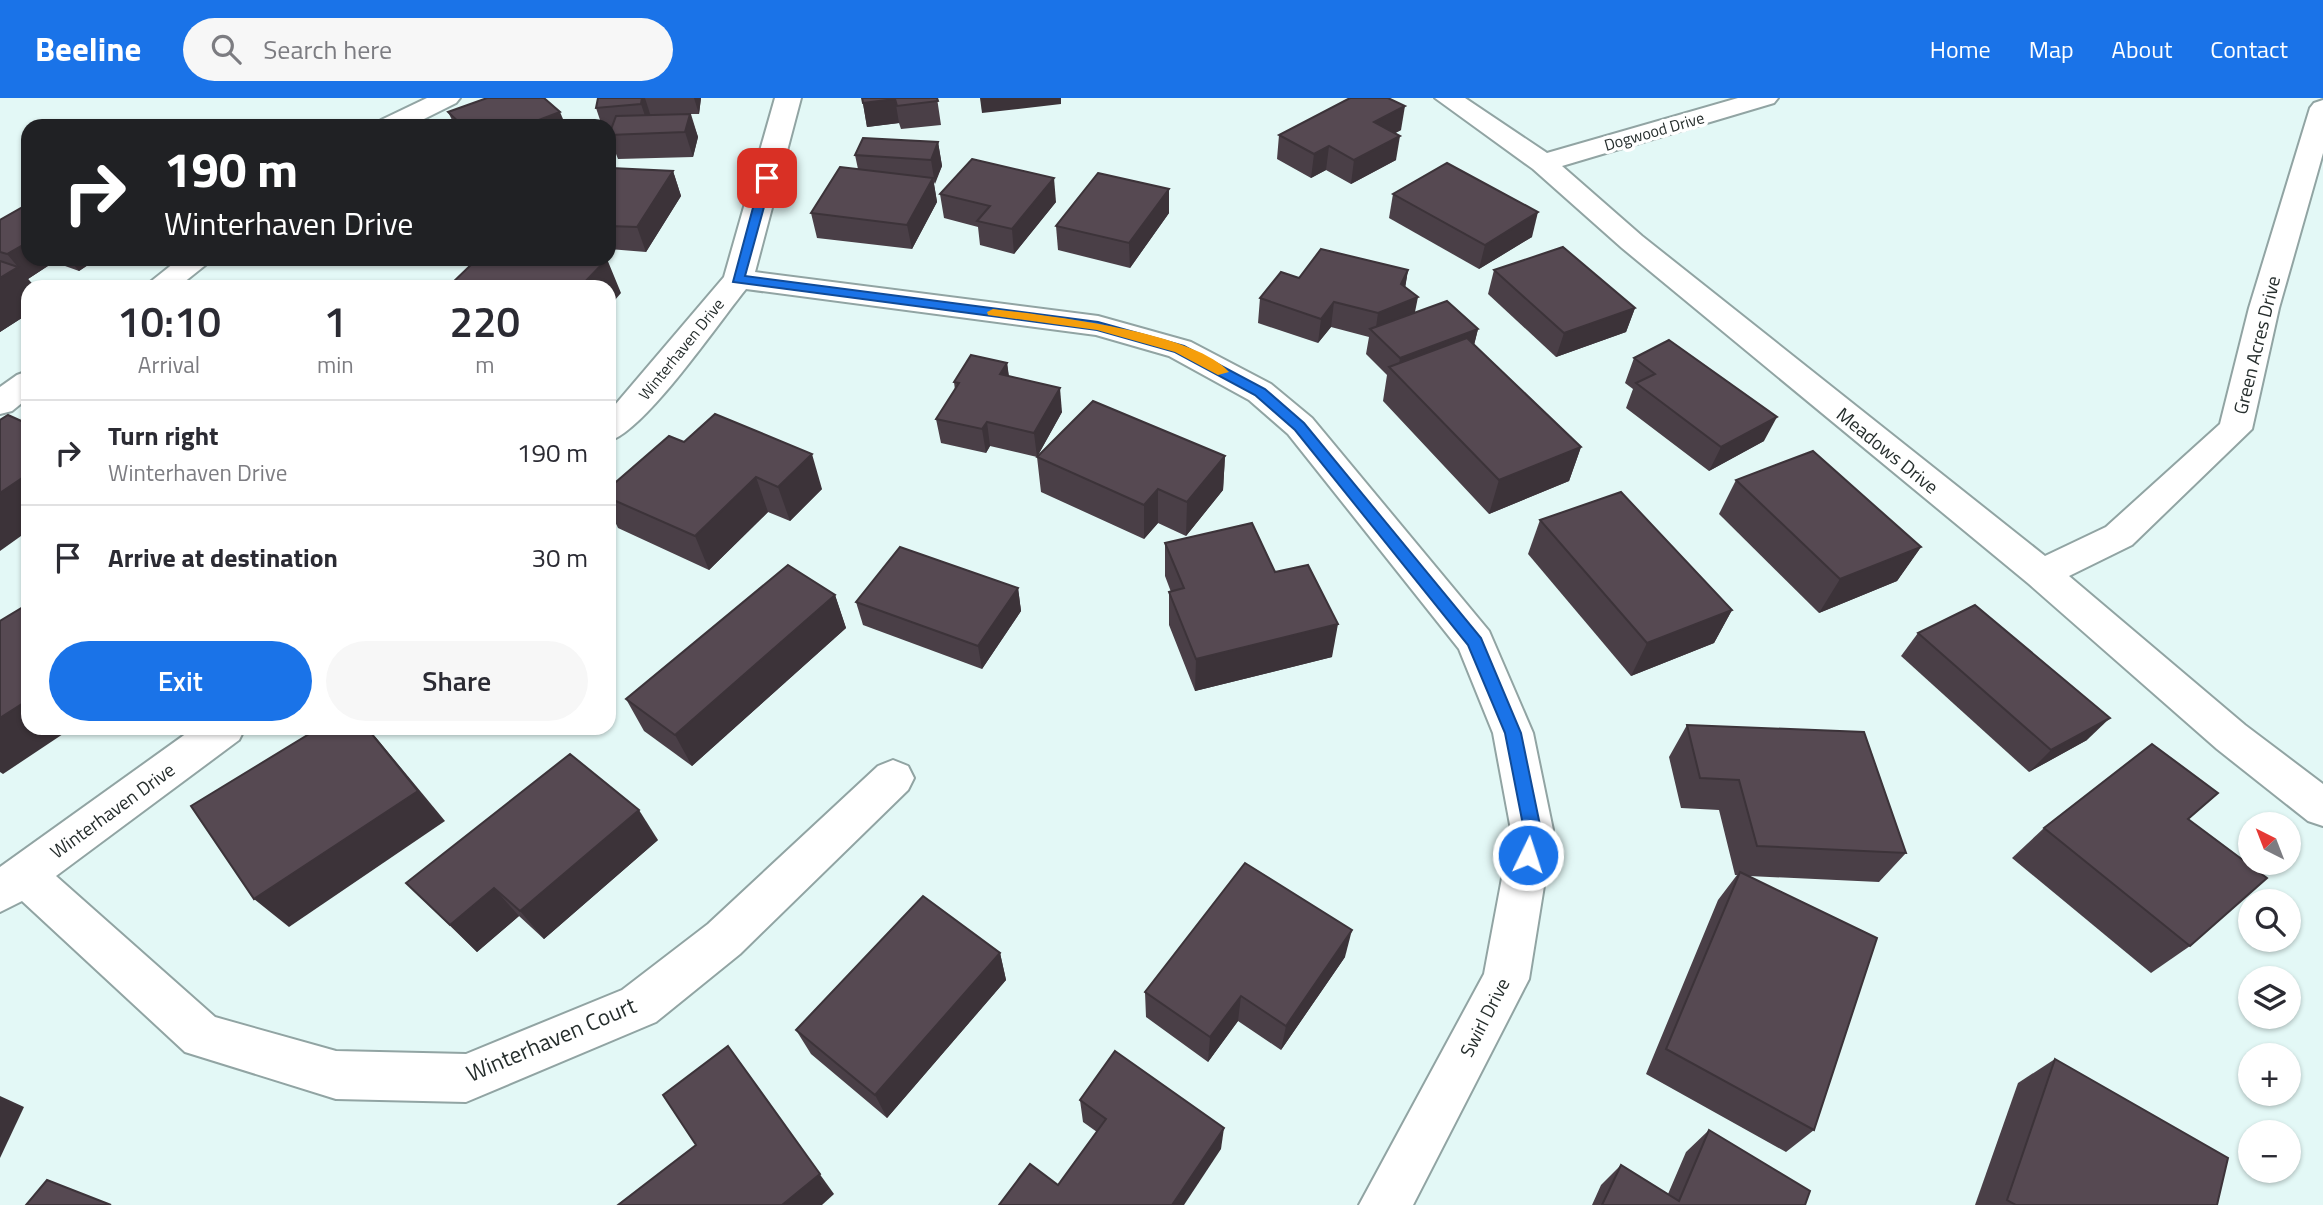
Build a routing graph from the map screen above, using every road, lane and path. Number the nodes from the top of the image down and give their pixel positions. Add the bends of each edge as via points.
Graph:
1 (447, 98) edge
2 (788, 98) edge
3 (1448, 98) edge
4 (1765, 98) edge
5 (2323, 108) edge
6 (404, 119) edge
7 (1543, 163) junction
8 (188, 266) edge
9 (738, 279) junction
10 (169, 280) edge
11 (21, 387) edge
12 (0, 402) edge
13 (616, 424) edge
14 (2042, 574) junction
15 (215, 735) edge
16 (893, 778) dead end
17 (2323, 808) edge
18 (12, 884) edge
19 (1385, 1205) edge

1 - 6 street
2 - 9 street, Winterhaven Drive
3 - 7 street, Meadows Drive
4 - 7 street, Dogwood Drive
5 - 14 street, Green Acres Drive via 2264,308 2235,429 2119,536
7 - 14 street, Meadows Drive via 1632,242
8 - 10 street
9 - 13 street, Winterhaven Drive
9 - 19 street, Swirl Drive via 1098,326 1180,349 1260,392 1300,426 1475,642 1513,733 1532,830 1506,979
11 - 12 street
14 - 17 street, Meadows Drive via 2231,737
15 - 18 street, Winterhaven Drive
16 - 18 street, Winterhaven Court via 724,939 639,1006 466,1079 336,1075 202,1036

